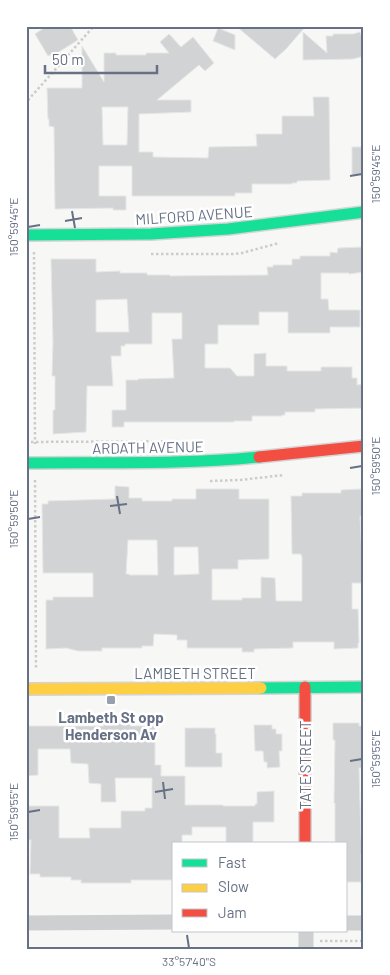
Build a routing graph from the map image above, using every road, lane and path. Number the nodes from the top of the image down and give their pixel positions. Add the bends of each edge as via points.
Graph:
1 (94, 26) edge
2 (26, 105) edge
3 (364, 212) edge
4 (26, 235) edge
5 (198, 441) dead end
6 (26, 442) edge
7 (364, 446) edge
8 (26, 463) edge
9 (305, 687) junction
10 (364, 687) edge
11 (26, 689) edge
12 (305, 842) edge
13 (172, 922) edge
14 (26, 923) edge
15 (348, 923) edge
16 (364, 923) edge
17 (306, 940) edge
18 (364, 941) edge

1 - 2 path
3 - 4 street, MILFORD AVENUE via 228,229 151,234
5 - 6 path
7 - 8 street, ARDATH AVENUE via 230,460
9 - 10 street, LAMBETH STREET
9 - 11 street, LAMBETH STREET
9 - 12 street, TATE STREET
13 - 14 street
15 - 16 street
17 - 18 path

